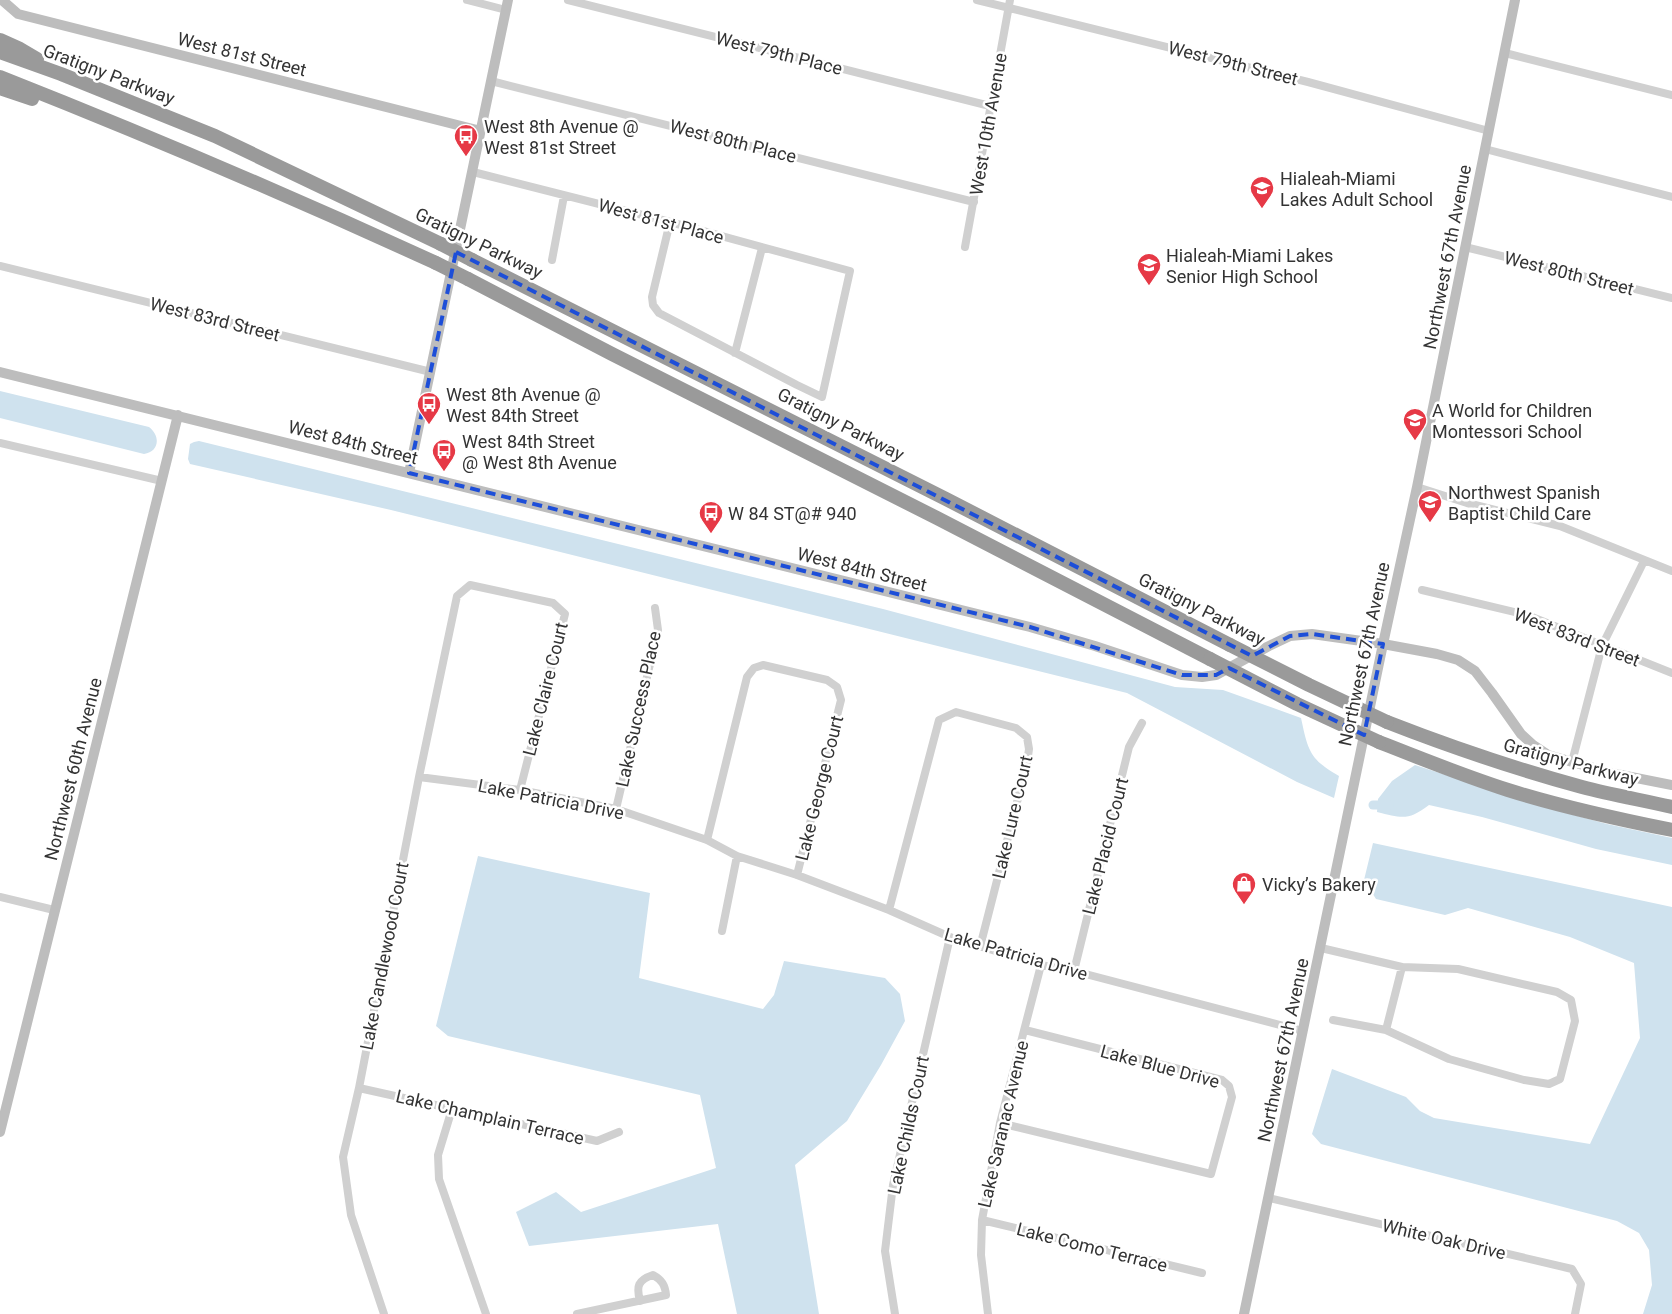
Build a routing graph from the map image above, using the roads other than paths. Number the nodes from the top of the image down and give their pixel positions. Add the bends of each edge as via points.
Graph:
1 (1, 0) edge
2 (468, 0) edge
3 (568, 0) edge
4 (977, 0) edge
5 (1516, 0) edge
6 (1010, 4) edge
7 (507, 5) edge
8 (0, 40) edge
9 (0, 52) edge
10 (1505, 53) junction
11 (61, 74) junction
12 (0, 77) edge
13 (491, 81) junction
14 (0, 88) edge
15 (1672, 95) edge
16 (990, 106) junction
17 (124, 125) junction
18 (1489, 130) junction
19 (481, 131) junction
20 (1485, 150) junction
21 (473, 172) junction
22 (564, 196) junction
23 (1672, 197) edge
24 (974, 202) junction
25 (670, 222) junction
26 (965, 247) dead end
27 (1465, 247) junction
28 (762, 248) junction
29 (552, 260) dead end
30 (0, 266) edge
31 (1672, 298) edge
32 (735, 353) junction
33 (0, 372) edge
34 (431, 372) junction
35 (178, 415) junction
36 (0, 443) edge
37 (409, 474) junction
38 (162, 481) junction
39 (1417, 487) junction
40 (1644, 561) junction
41 (1672, 571) edge
42 (1422, 590) dead end
43 (457, 596) joint
44 (655, 608) dead end
45 (1383, 644) junction
46 (1602, 646) junction
47 (1672, 673) edge
48 (1142, 723) dead end
49 (1572, 762) junction
50 (418, 777) junction
51 (1672, 785) edge
52 (520, 790) junction
53 (1672, 807) edge
54 (616, 809) junction
55 (1672, 830) edge
56 (707, 840) junction
57 (737, 856) junction
58 (797, 875) junction
59 (0, 897) edge
60 (54, 910) junction
61 (889, 910) junction
62 (722, 930) dead end
63 (950, 937) junction
64 (980, 947) junction
65 (1321, 948) junction
66 (1041, 965) junction
67 (1402, 967) junction
68 (1074, 972) junction
69 (1334, 1020) dead end
70 (1025, 1030) junction
71 (1386, 1030) junction
72 (1303, 1031) junction
73 (359, 1088) junction
74 (452, 1109) junction
75 (1000, 1123) junction
76 (0, 1132) edge
77 (620, 1132) dead end
78 (1269, 1198) junction
79 (982, 1220) junction
80 (1202, 1273) dead end
81 (640, 1301) junction
82 (384, 1314) edge
83 (486, 1314) edge
84 (577, 1314) edge
85 (895, 1314) edge
86 (988, 1314) edge
87 (1244, 1314) edge
88 (1575, 1314) edge

1 - 19 street, West 81st Street via 18,14
2 - 7 street
3 - 16 street, West 79th Place
4 - 6 street, West 79th Street
5 - 10 street, Northwest 67th Avenue
6 - 16 street, West 10th Avenue
6 - 18 street, West 79th Street
7 - 13 street
8 - 11 highway
9 - 11 highway, Gratigny Parkway
10 - 15 street
10 - 18 street, Northwest 67th Avenue
11 - 53 highway, Gratigny Parkway, bridge via 215,136 440,244 1387,722 1524,771
12 - 17 highway, Gratigny Parkway
13 - 19 street
13 - 24 street, West 80th Place
14 - 17 highway via 73,114
16 - 24 street, West 10th Avenue
17 - 55 highway, Gratigny Parkway, bridge via 436,262 1297,704 1379,742 1509,790
18 - 20 street, Northwest 67th Avenue
19 - 21 street
20 - 23 street
20 - 27 street, Northwest 67th Avenue
21 - 22 street, West 81st Place
21 - 34 street
22 - 25 street, West 81st Place
22 - 29 street
24 - 26 street, West 10th Avenue
25 - 28 street, West 81st Place
25 - 32 street via 652,305 659,313
27 - 31 street, West 80th Street
27 - 39 street, Northwest 67th Avenue
28 - 32 street
28 - 32 street, West 81st Place via 850,270 822,397
30 - 34 street, West 83rd Street
33 - 35 street, West 84th Street
34 - 37 street
35 - 37 street, West 84th Street
35 - 38 street, Northwest 60th Avenue
36 - 38 street
37 - 45 street, West 84th Street via 1030,627 1182,675 1216,676 1290,636 1312,634
38 - 60 street, Northwest 60th Avenue
39 - 40 street via 1560,526
39 - 45 street, Northwest 67th Avenue
40 - 41 street
40 - 46 street
42 - 46 street, West 83rd Street via 1527,615
43 - 50 street, Lake Candlewood Court
43 - 52 street, Lake Claire Court via 470,585 553,604 565,614
44 - 54 street, Lake Success Place via 658,630
45 - 49 street, West 84th Street via 1458,660 1475,671 1521,734 1548,754
45 - 65 street, Northwest 67th Avenue
46 - 47 street, West 83rd Street
46 - 49 street
48 - 68 street, Lake Placid Court via 1129,747
49 - 51 street, West 84th Street
50 - 52 street, Lake Patricia Drive
50 - 73 street, Lake Candlewood Court
52 - 54 street, Lake Patricia Drive
54 - 56 street, Lake Patricia Drive
56 - 57 street, Lake Patricia Drive
56 - 58 street, Lake George Court via 747,677 754,668 763,665 828,680 837,687 841,700
57 - 58 street, Lake Patricia Drive
57 - 62 street
58 - 61 street, Lake Patricia Drive
59 - 60 street
60 - 76 street, Northwest 60th Avenue
61 - 63 street, Lake Patricia Drive
61 - 64 street, Lake Lure Court via 939,720 956,712 1016,728 1027,737 1027,763
63 - 64 street, Lake Patricia Drive
63 - 85 street, Lake Childs Court via 893,1185 885,1251
64 - 66 street, Lake Patricia Drive
65 - 67 street
65 - 72 street, Northwest 67th Avenue
66 - 68 street, Lake Patricia Drive
66 - 70 street, Lake Saranac Avenue
67 - 71 street
67 - 71 street via 1458,969 1557,992 1571,1000 1575,1021 1560,1079 1549,1084 1449,1059
68 - 72 street, Lake Patricia Drive
69 - 71 street
70 - 75 street, Lake Saranac Avenue
70 - 75 street, Lake Blue Drive via 1222,1080 1230,1086 1232,1097 1211,1174
72 - 78 street, Northwest 67th Avenue
73 - 74 street, Lake Champlain Terrace
73 - 82 street, Lake Candlewood Court via 343,1157 351,1215
74 - 77 street, Lake Champlain Terrace via 596,1141
74 - 83 street via 438,1155 438,1180
75 - 79 street, Lake Saranac Avenue
78 - 87 street, Northwest 67th Avenue
78 - 88 street, White Oak Drive via 1572,1268 1582,1284
79 - 80 street, Lake Como Terrace
79 - 86 street, Lake Saranac Avenue via 981,1255
81 - 81 street via 666,1295 661,1280 653,1275 644,1278 639,1285
81 - 84 street

